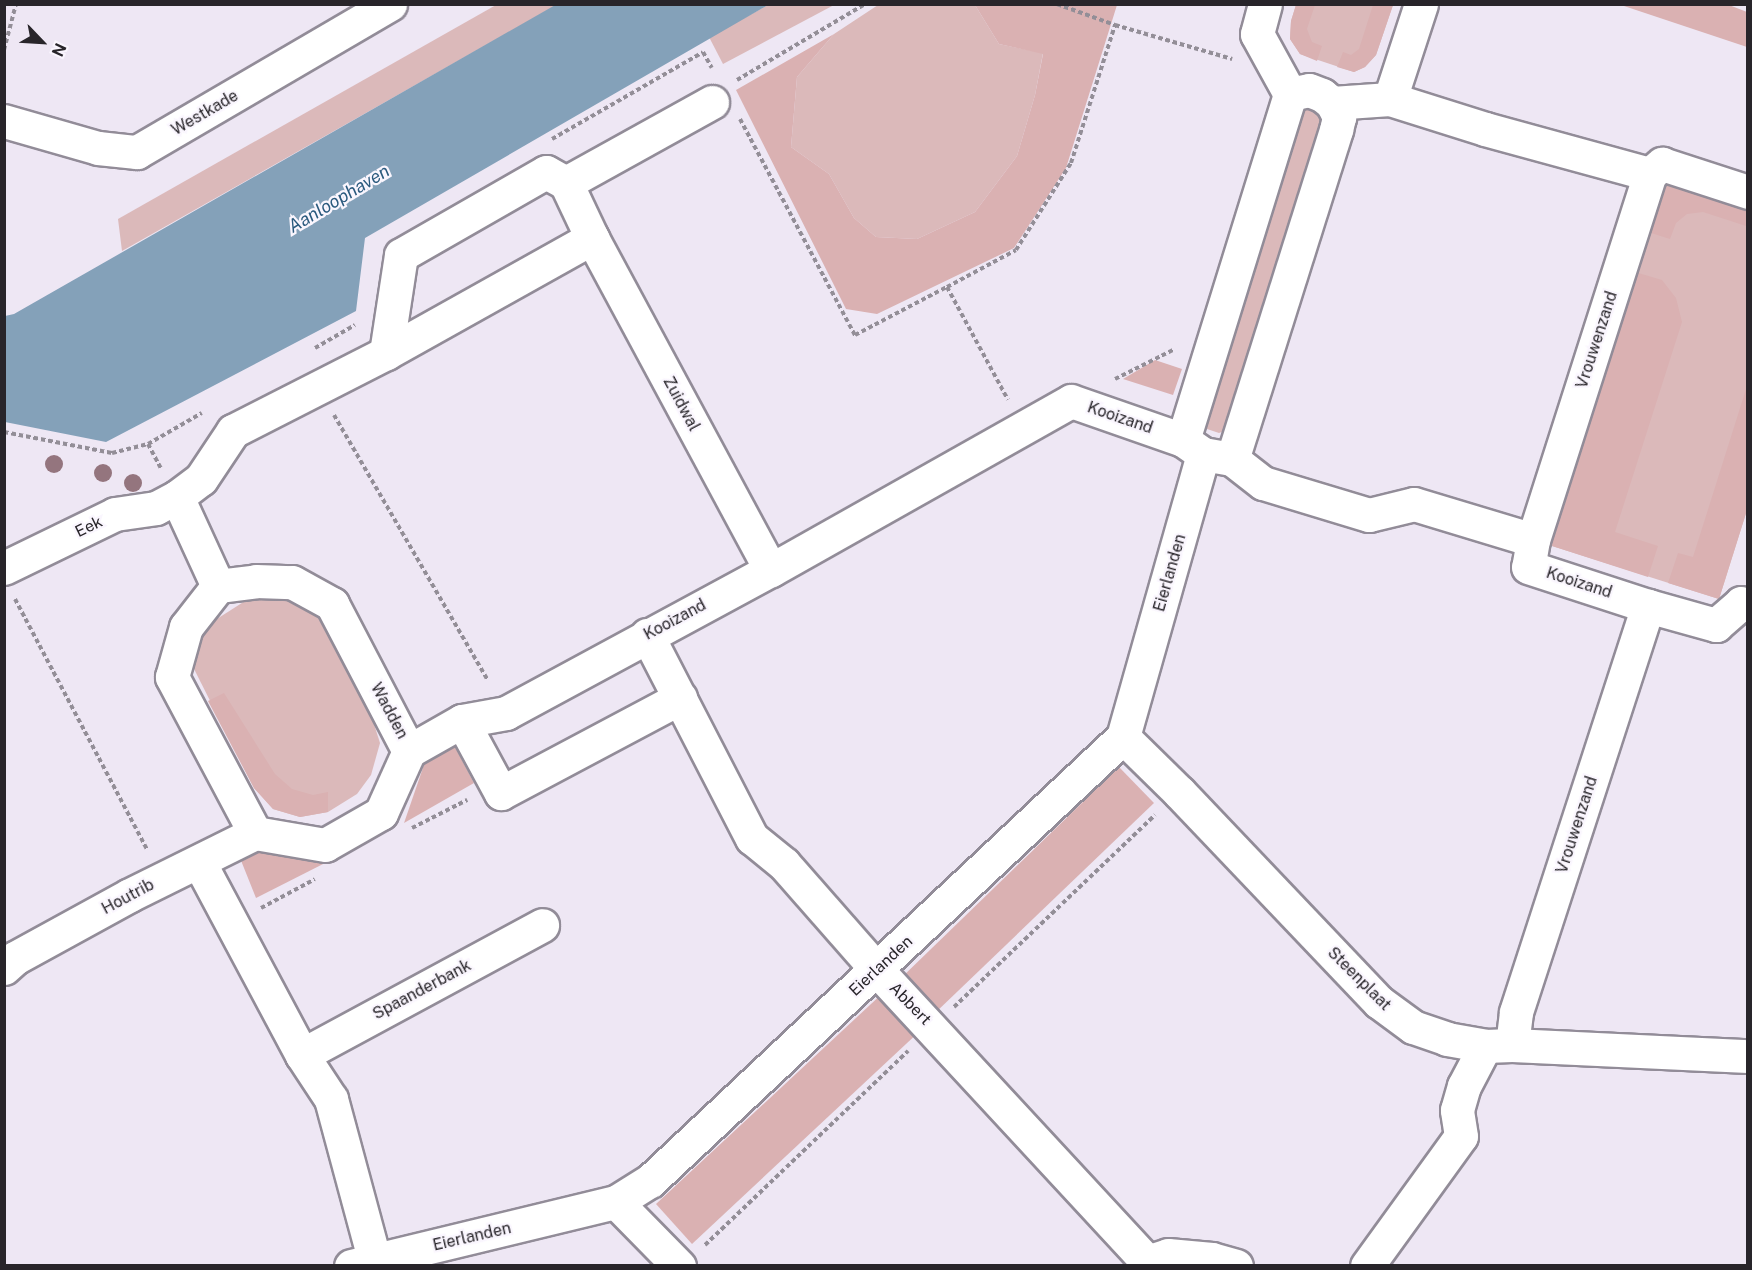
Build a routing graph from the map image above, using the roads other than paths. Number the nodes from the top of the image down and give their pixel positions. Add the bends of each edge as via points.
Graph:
1 (390, 4) edge
2 (1265, 4) edge
3 (1421, 4) edge
4 (1283, 83) junction
5 (727, 98) road end
6 (1390, 99) junction
7 (1332, 103) junction
8 (4, 121) edge
9 (1650, 174) junction
10 (566, 183) junction
11 (1748, 192) edge
12 (592, 238) junction
13 (386, 353) junction
14 (1206, 451) junction
15 (177, 497) junction
16 (1533, 540) junction
17 (771, 570) junction
18 (7, 579) edge
19 (218, 586) junction
20 (1745, 596) edge
21 (1648, 606) junction
22 (647, 635) junction
23 (680, 698) junction
24 (462, 721) junction
25 (1123, 737) junction
26 (409, 751) junction
27 (255, 833) junction
28 (199, 862) junction
29 (542, 925) dead end
30 (4, 968) edge
31 (877, 970) junction
32 (1498, 1046) junction
33 (302, 1055) junction
34 (1748, 1056) edge
35 (616, 1202) junction
36 (367, 1264) edge
37 (1146, 1264) edge
38 (679, 1266) edge
39 (1236, 1266) edge
40 (1367, 1266) edge

1 - 8 street, Westkade via 137,152 98,148
2 - 4 street via 1257,34
3 - 6 street
4 - 7 street via 1322,95
4 - 14 street, Eierlanden via 1217,328
5 - 10 street
6 - 7 street
6 - 9 street
7 - 14 street, Eierlanden via 1339,117 1336,130
9 - 11 street via 1662,164
9 - 16 street, Vrouwenzand
10 - 12 street, Zuidwal
10 - 13 street via 546,172 401,255
12 - 13 street
12 - 17 street, Zuidwal
13 - 15 street via 233,431 201,479
14 - 16 street, Kooizand via 1263,483 1369,515 1414,504
14 - 17 street, Kooizand via 1071,401
14 - 25 street, Eierlanden
15 - 18 street, Eek via 156,508 115,514
15 - 19 street
16 - 21 street, Kooizand via 1528,567
17 - 22 street, Kooizand
19 - 26 street, Wadden via 292,582 332,604
19 - 27 street via 186,627 172,677
20 - 21 street, Kooizand via 1716,625
21 - 32 street, Vrouwenzand via 1516,1012
22 - 23 street, Abbert
22 - 24 street, Kooizand via 506,713
23 - 24 street via 501,793
23 - 31 street, Abbert via 752,838 784,864
24 - 26 street, Kooizand
25 - 31 street, Eierlanden
25 - 32 street, Steenplaat via 1379,1002 1413,1028 1447,1039
26 - 27 street, Wadden via 381,813 325,845
27 - 28 street, Houtrib
28 - 30 street, Houtrib via 15,958
28 - 33 street
29 - 33 street, Spaanderbank
31 - 35 street, Eierlanden via 650,1181
31 - 37 street, Abbert
32 - 34 street, Steenplaat
32 - 40 street, Vrouwenzand via 1464,1086 1457,1110 1461,1136
33 - 36 street via 332,1099
35 - 36 street, Eierlanden
35 - 38 street
37 - 39 street, Abbert via 1168,1255 1212,1259

